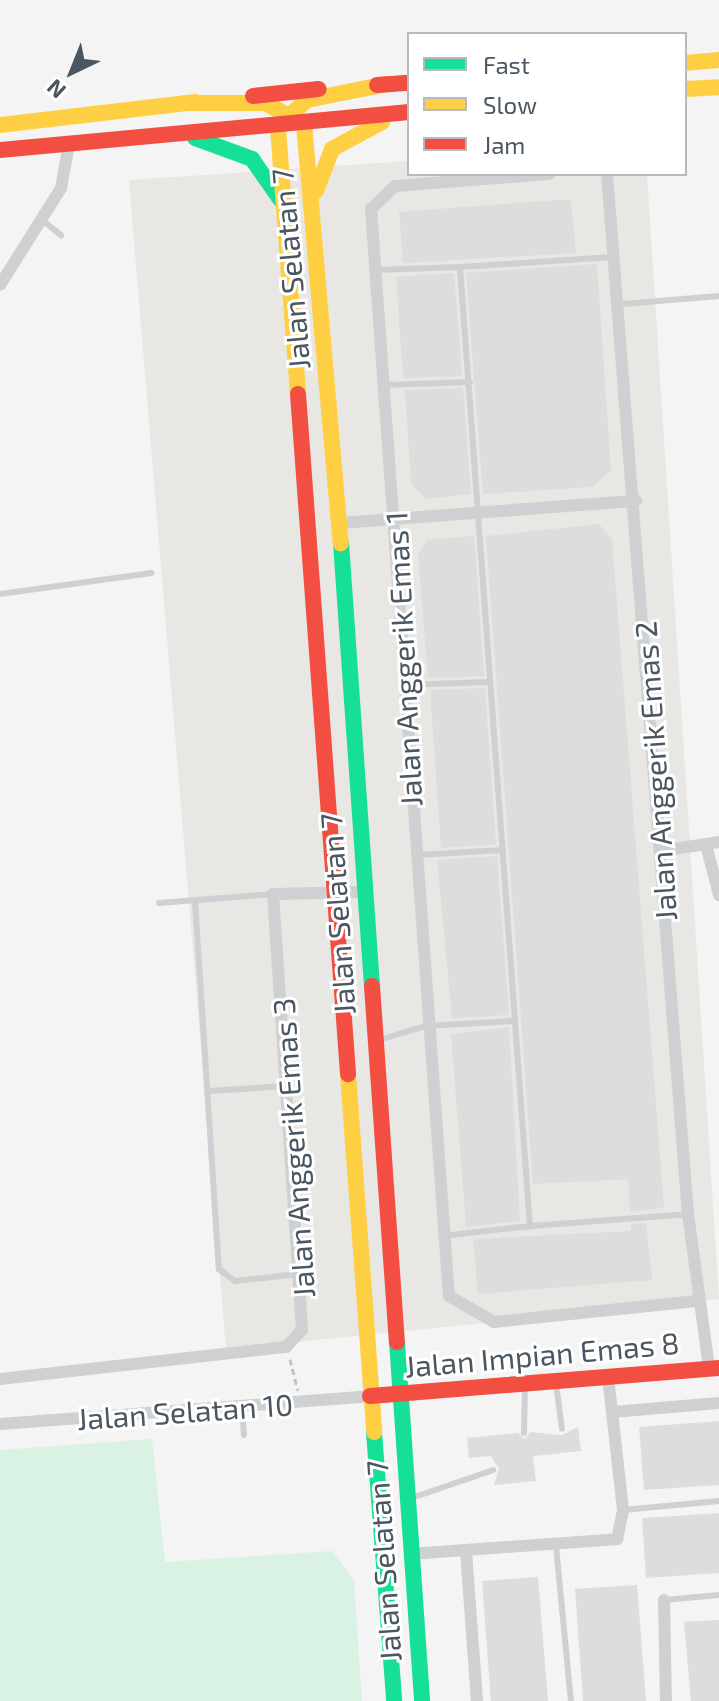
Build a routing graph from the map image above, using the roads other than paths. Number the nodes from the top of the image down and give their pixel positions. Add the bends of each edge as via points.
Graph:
1 (719, 60) edge
2 (687, 63) edge
3 (407, 83) edge
4 (387, 84) junction
5 (719, 87) edge
6 (689, 89) edge
7 (185, 103) junction
8 (407, 112) edge
9 (407, 112) edge
10 (284, 119) junction
11 (304, 124) junction
12 (0, 125) edge
13 (185, 135) junction
14 (69, 144) junction
15 (0, 150) edge
16 (523, 176) edge
17 (607, 176) edge
18 (314, 202) junction
19 (285, 213) junction
20 (41, 219) junction
21 (61, 235) dead end
22 (617, 257) junction
23 (460, 267) junction
24 (375, 270) junction
25 (0, 285) edge
26 (719, 296) edge
27 (622, 304) junction
28 (470, 382) junction
29 (387, 385) junction
30 (636, 501) junction
31 (478, 512) junction
32 (396, 519) junction
33 (340, 523) junction
34 (152, 573) dead end
35 (0, 594) edge
36 (490, 682) junction
37 (403, 685) junction
38 (713, 844) edge
39 (503, 850) junction
40 (661, 851) junction
41 (414, 855) junction
42 (362, 892) junction
43 (333, 893) junction
44 (273, 894) junction
45 (719, 895) edge
46 (195, 901) junction
47 (159, 903) dead end
48 (514, 1021) junction
49 (425, 1026) junction
50 (375, 1041) junction
51 (288, 1086) junction
52 (209, 1091) junction
53 (688, 1214) junction
54 (530, 1226) junction
55 (442, 1236) junction
56 (302, 1273) junction
57 (697, 1301) junction
58 (714, 1368) edge
59 (608, 1376) junction
60 (0, 1379) edge
61 (555, 1381) junction
62 (525, 1383) junction
63 (399, 1393) junction
64 (370, 1396) junction
65 (719, 1403) edge
66 (242, 1407) junction
67 (612, 1412) junction
68 (0, 1424) edge
69 (562, 1429) dead end
70 (524, 1433) dead end
71 (244, 1435) dead end
72 (493, 1470) dead end
73 (406, 1500) junction
74 (719, 1501) edge
75 (623, 1510) junction
76 (556, 1546) junction
77 (466, 1551) junction
78 (410, 1554) junction
79 (719, 1595) edge
80 (664, 1600) joint
81 (394, 1701) edge
82 (422, 1701) edge
83 (477, 1701) edge
84 (571, 1701) edge
85 (666, 1701) edge

1 - 2 main road
3 - 4 main road
4 - 7 main road
4 - 10 main road via 316,97
5 - 6 main road
7 - 10 main road via 265,103
7 - 12 main road
8 - 11 main road
9 - 18 main road via 332,149
10 - 11 main road
10 - 13 main road
10 - 19 main road, Jalan Selatan 7
11 - 18 main road, Jalan Selatan 7
13 - 14 main road
13 - 19 main road via 260,165
14 - 15 main road
14 - 20 street via 67,171
16 - 24 street, Jalan Anggerik Emas 1 via 395,186 371,209
17 - 22 street, Jalan Anggerik Emas 2
18 - 33 main road, Jalan Selatan 7
19 - 43 main road, Jalan Selatan 7
20 - 21 lane
20 - 25 street
22 - 23 lane
22 - 27 street, Jalan Anggerik Emas 2
23 - 24 lane
23 - 28 lane
24 - 29 street, Jalan Anggerik Emas 1
26 - 27 lane
27 - 30 street, Jalan Anggerik Emas 2
28 - 29 lane
28 - 31 lane
29 - 32 street, Jalan Anggerik Emas 1
30 - 31 street
30 - 40 street, Jalan Anggerik Emas 2
31 - 32 street
31 - 36 lane
32 - 33 street
32 - 37 street, Jalan Anggerik Emas 1
33 - 42 main road, Jalan Selatan 7
34 - 35 lane
36 - 37 lane
36 - 39 lane
37 - 41 street, Jalan Anggerik Emas 1
38 - 40 street
38 - 45 street
39 - 41 lane
39 - 48 lane
40 - 53 street, Jalan Anggerik Emas 2
41 - 49 street, Jalan Anggerik Emas 1
42 - 43 street
42 - 50 main road, Jalan Selatan 7
43 - 44 street
43 - 64 main road, Jalan Selatan 7
44 - 46 lane
44 - 51 street, Jalan Anggerik Emas 3
46 - 47 lane
46 - 52 lane
48 - 49 lane
48 - 54 lane
49 - 50 lane
49 - 55 street, Jalan Anggerik Emas 1
50 - 63 main road, Jalan Selatan 7
51 - 52 lane
51 - 56 street, Jalan Anggerik Emas 3
52 - 56 lane via 219,1269 235,1281
53 - 54 lane
53 - 57 street, Jalan Anggerik Emas 2
54 - 55 lane
55 - 57 street, Jalan Anggerik Emas 1 via 449,1296 494,1322
56 - 60 street, Jalan Anggerik Emas 3 via 306,1319 286,1347
57 - 58 street, Jalan Anggerik Emas 2
58 - 59 main road, Jalan Impian Emas 8
59 - 61 main road, Jalan Impian Emas 8
59 - 67 street
61 - 62 main road, Jalan Impian Emas 8
61 - 69 lane
62 - 63 main road, Jalan Impian Emas 8
62 - 70 lane
63 - 64 main road, Jalan Impian Emas 8
63 - 73 main road, Jalan Selatan 7
64 - 66 street, Jalan Selatan 10
64 - 81 main road, Jalan Selatan 7
65 - 67 street
66 - 68 street, Jalan Selatan 10
66 - 71 lane
67 - 75 street
72 - 73 lane
73 - 78 main road, Jalan Selatan 7
74 - 75 lane
75 - 76 street via 617,1539
76 - 77 street
76 - 84 lane
77 - 78 street
77 - 83 street
78 - 82 main road, Jalan Selatan 7
79 - 80 lane
80 - 85 street

